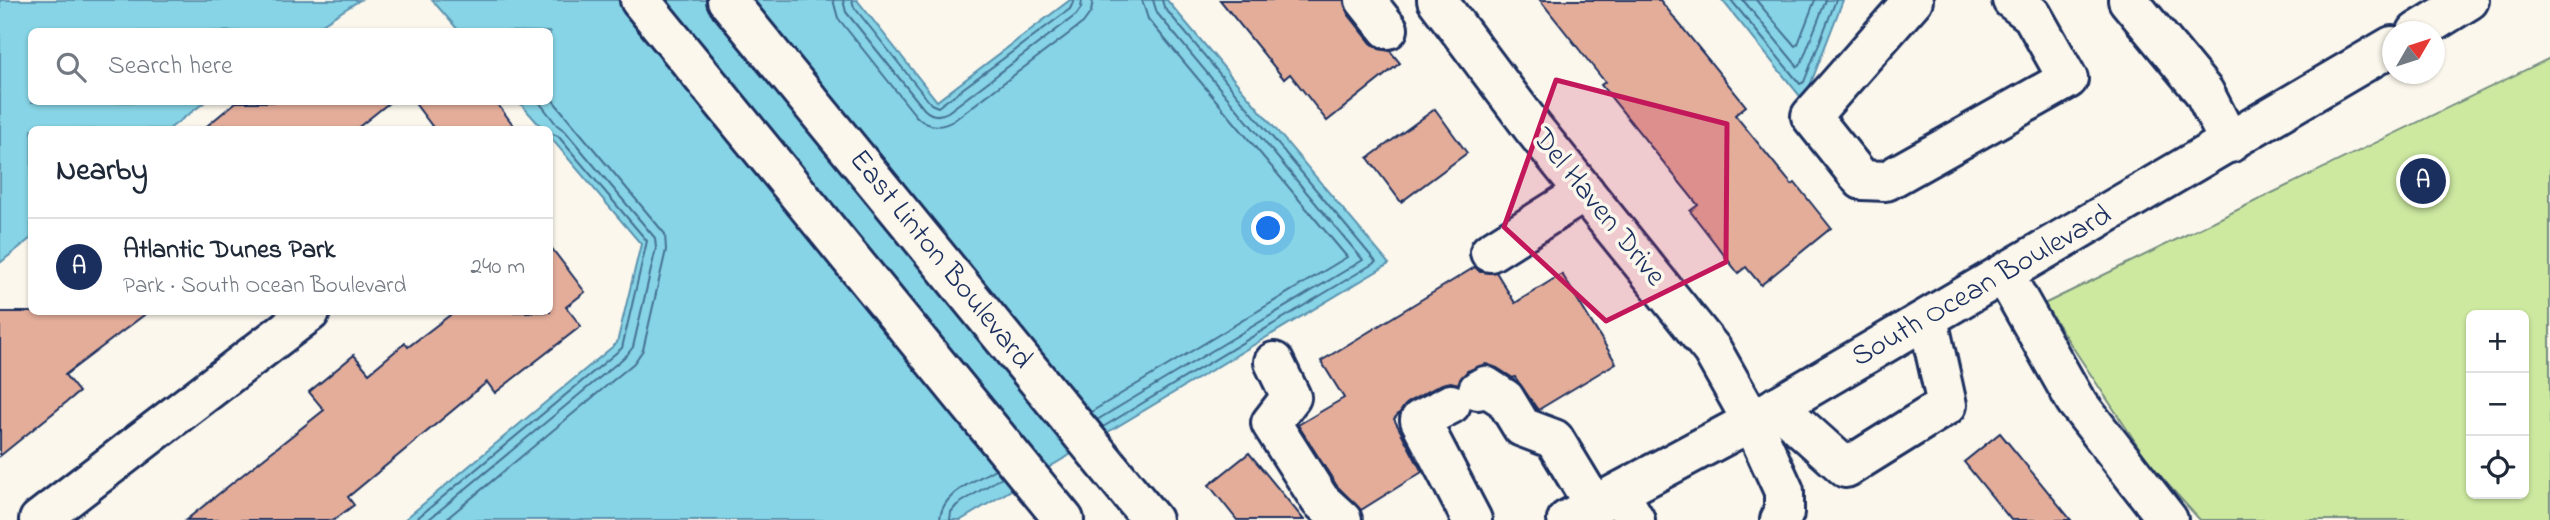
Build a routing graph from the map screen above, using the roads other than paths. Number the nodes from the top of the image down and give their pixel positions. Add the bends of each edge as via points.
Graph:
1 (640, 0) edge
2 (727, 0) edge
3 (1437, 0) edge
4 (1913, 0) edge
5 (2129, 0) edge
6 (2469, 0) edge
7 (2031, 5) edge
8 (2435, 21) edge
9 (2382, 52) edge
10 (2230, 144) junction
11 (1585, 192) junction
12 (1490, 252) dead end
13 (2004, 274) junction
14 (306, 315) edge
15 (1928, 319) junction
16 (1275, 362) dead end
17 (1765, 414) junction
18 (1604, 509) edge
19 (1063, 519) edge
20 (39, 520) edge
21 (1152, 520) edge
22 (1342, 520) edge
23 (1472, 520) edge
24 (1780, 520) edge
25 (2168, 520) edge

1 - 19 main road
2 - 21 main road, East Linton Boulevard
3 - 11 main road, Del Haven Drive
4 - 7 main road via 1811,116 1862,180 1886,181 2068,79
5 - 10 main road via 2204,92
6 - 8 main road
9 - 10 main road, South Ocean Boulevard
10 - 13 main road, South Ocean Boulevard
11 - 12 main road
11 - 17 main road, Del Haven Drive
13 - 15 main road, South Ocean Boulevard
13 - 25 main road via 2076,400
14 - 20 main road
15 - 17 main road, South Ocean Boulevard
15 - 17 main road via 1947,405 1846,468
16 - 22 main road via 1291,397 1272,423 1320,500
17 - 18 main road, South Ocean Boulevard
17 - 24 main road via 1784,491
18 - 23 main road via 1554,439 1522,427 1505,399 1485,386 1420,420

